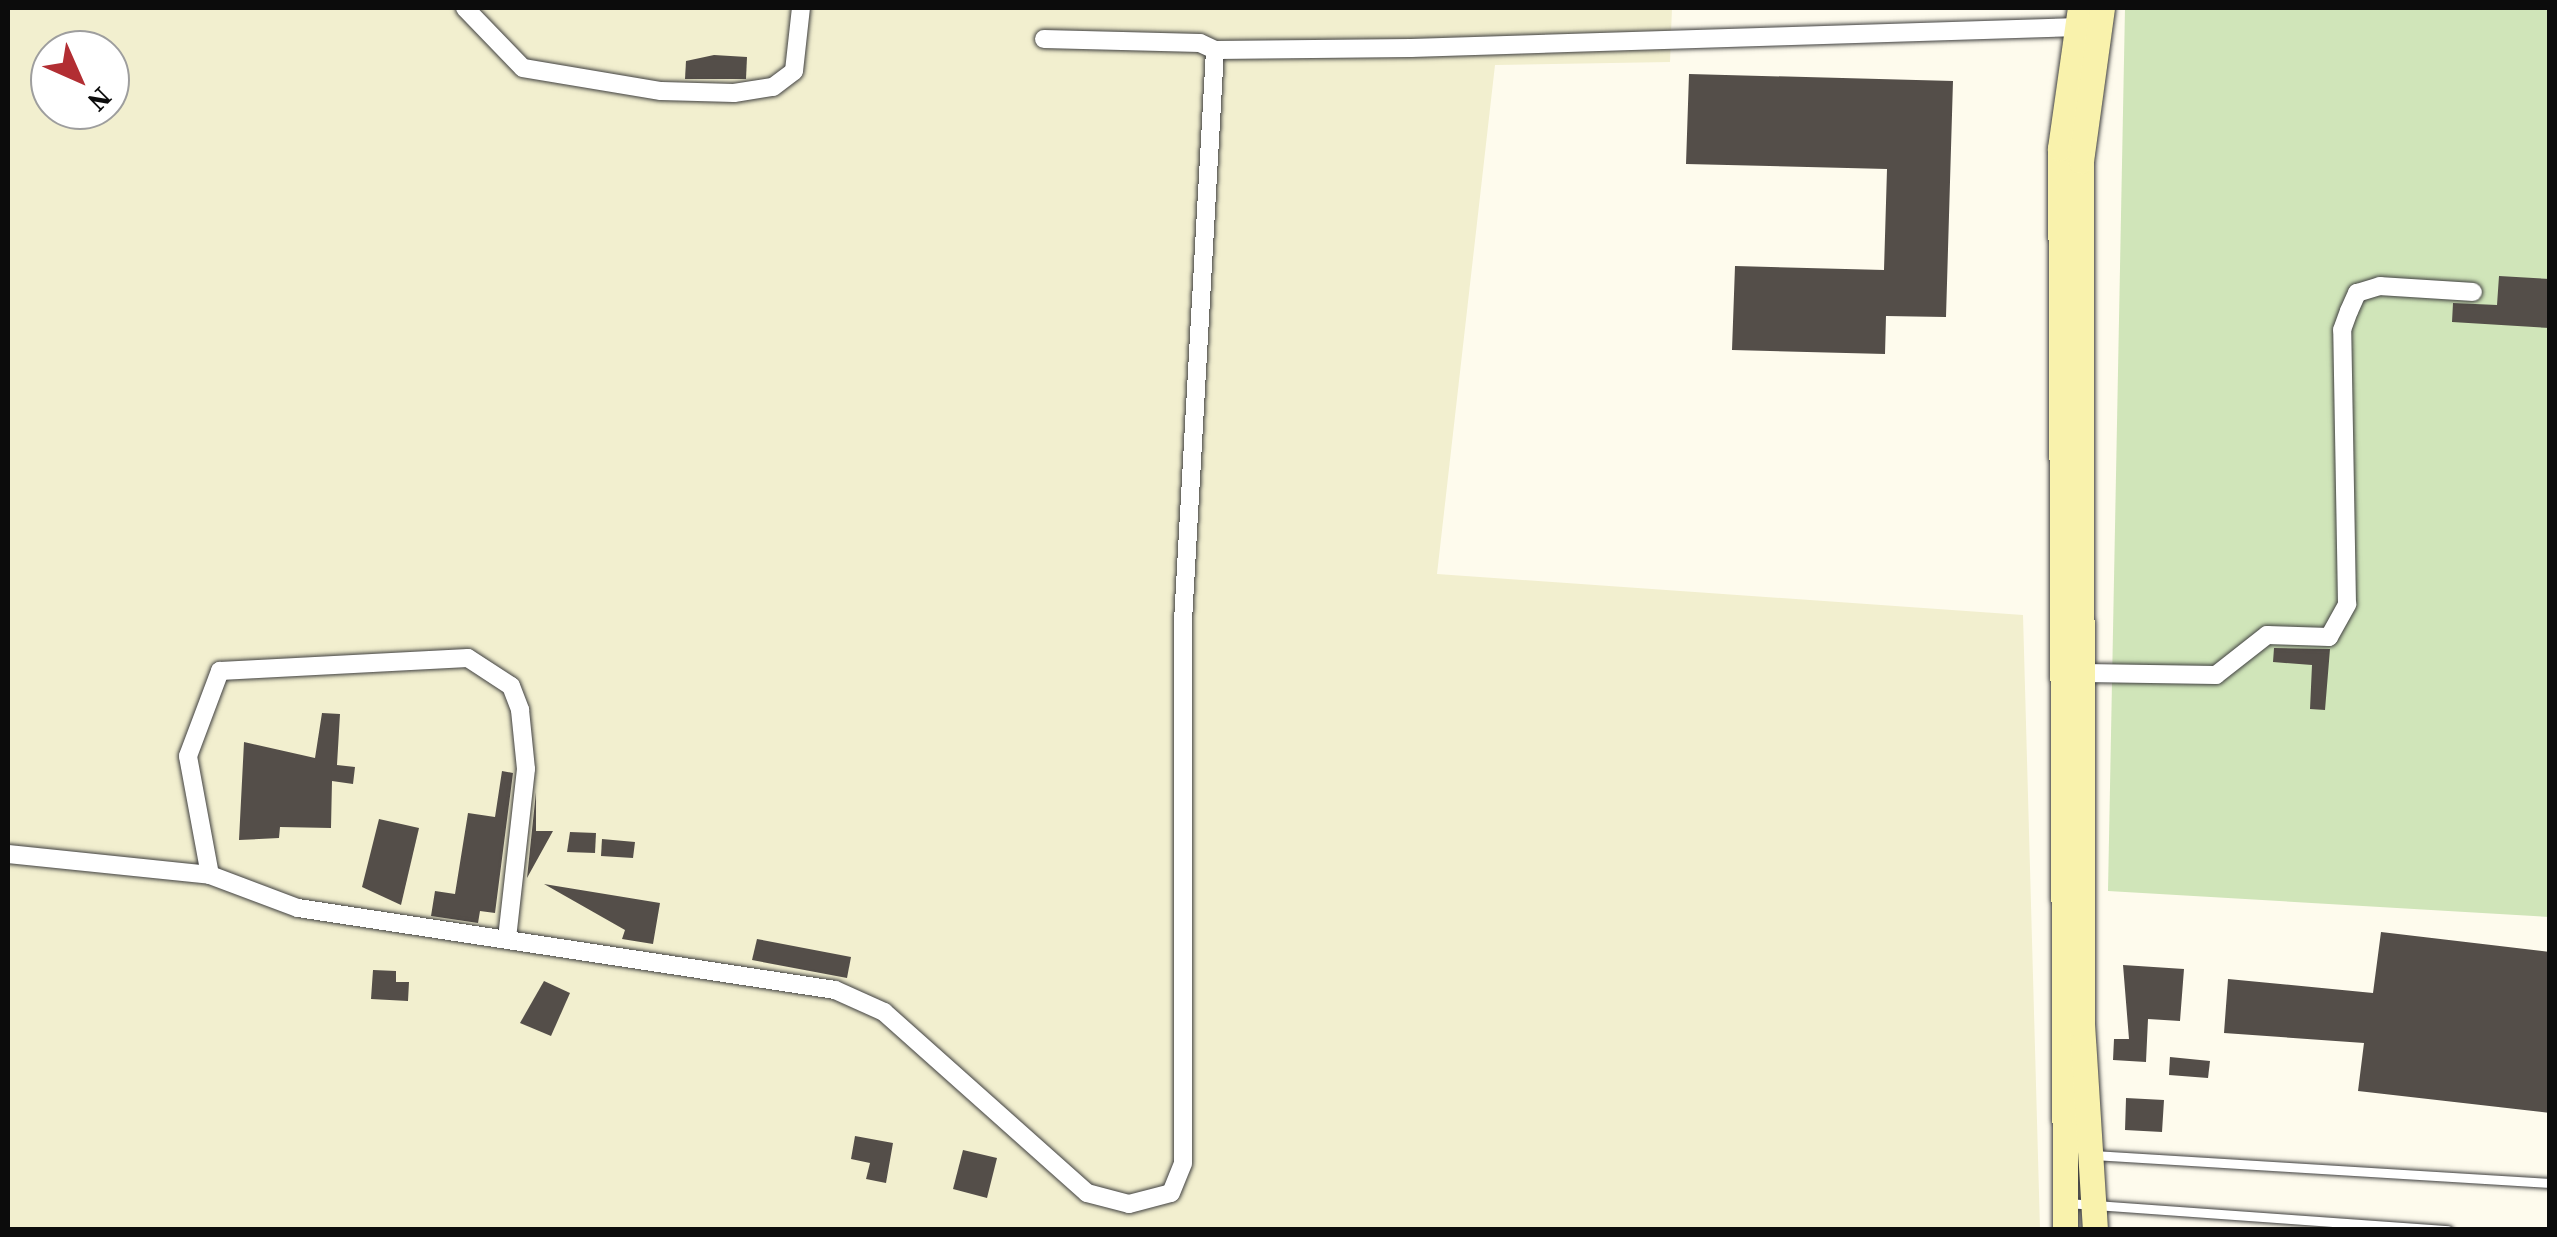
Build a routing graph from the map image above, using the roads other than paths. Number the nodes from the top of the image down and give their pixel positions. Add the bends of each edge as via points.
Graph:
1 (465, 8) edge
2 (801, 8) edge
3 (2102, 8) edge
4 (2080, 17) edge
5 (1044, 39) dead end
6 (1215, 50) junction
7 (2473, 292) dead end
8 (2084, 673) junction
9 (8, 854) edge
10 (210, 875) junction
11 (508, 938) junction
12 (2091, 1154) junction
13 (2550, 1183) edge
14 (2065, 1203) junction
15 (2094, 1216) edge
16 (2065, 1230) edge
17 (2448, 1230) edge

1 - 2 street via 524,68 661,91 734,93 773,87 794,70
3 - 8 street via 2082,161
4 - 6 street
4 - 14 street via 2060,148
5 - 6 street via 1200,43
6 - 11 street via 1183,622 1183,1163 1171,1193 1129,1204 1087,1193 884,1012 835,990
7 - 8 street via 2380,286 2357,293 2349,312 2342,330 2347,604 2329,637 2267,635 2216,675
8 - 12 street via 2082,1026
9 - 10 street
10 - 11 street via 298,908
10 - 11 street via 188,756 220,671 468,658 511,686 520,710 526,769
12 - 13 lane
12 - 15 street
14 - 15 lane
14 - 16 street
15 - 17 lane

